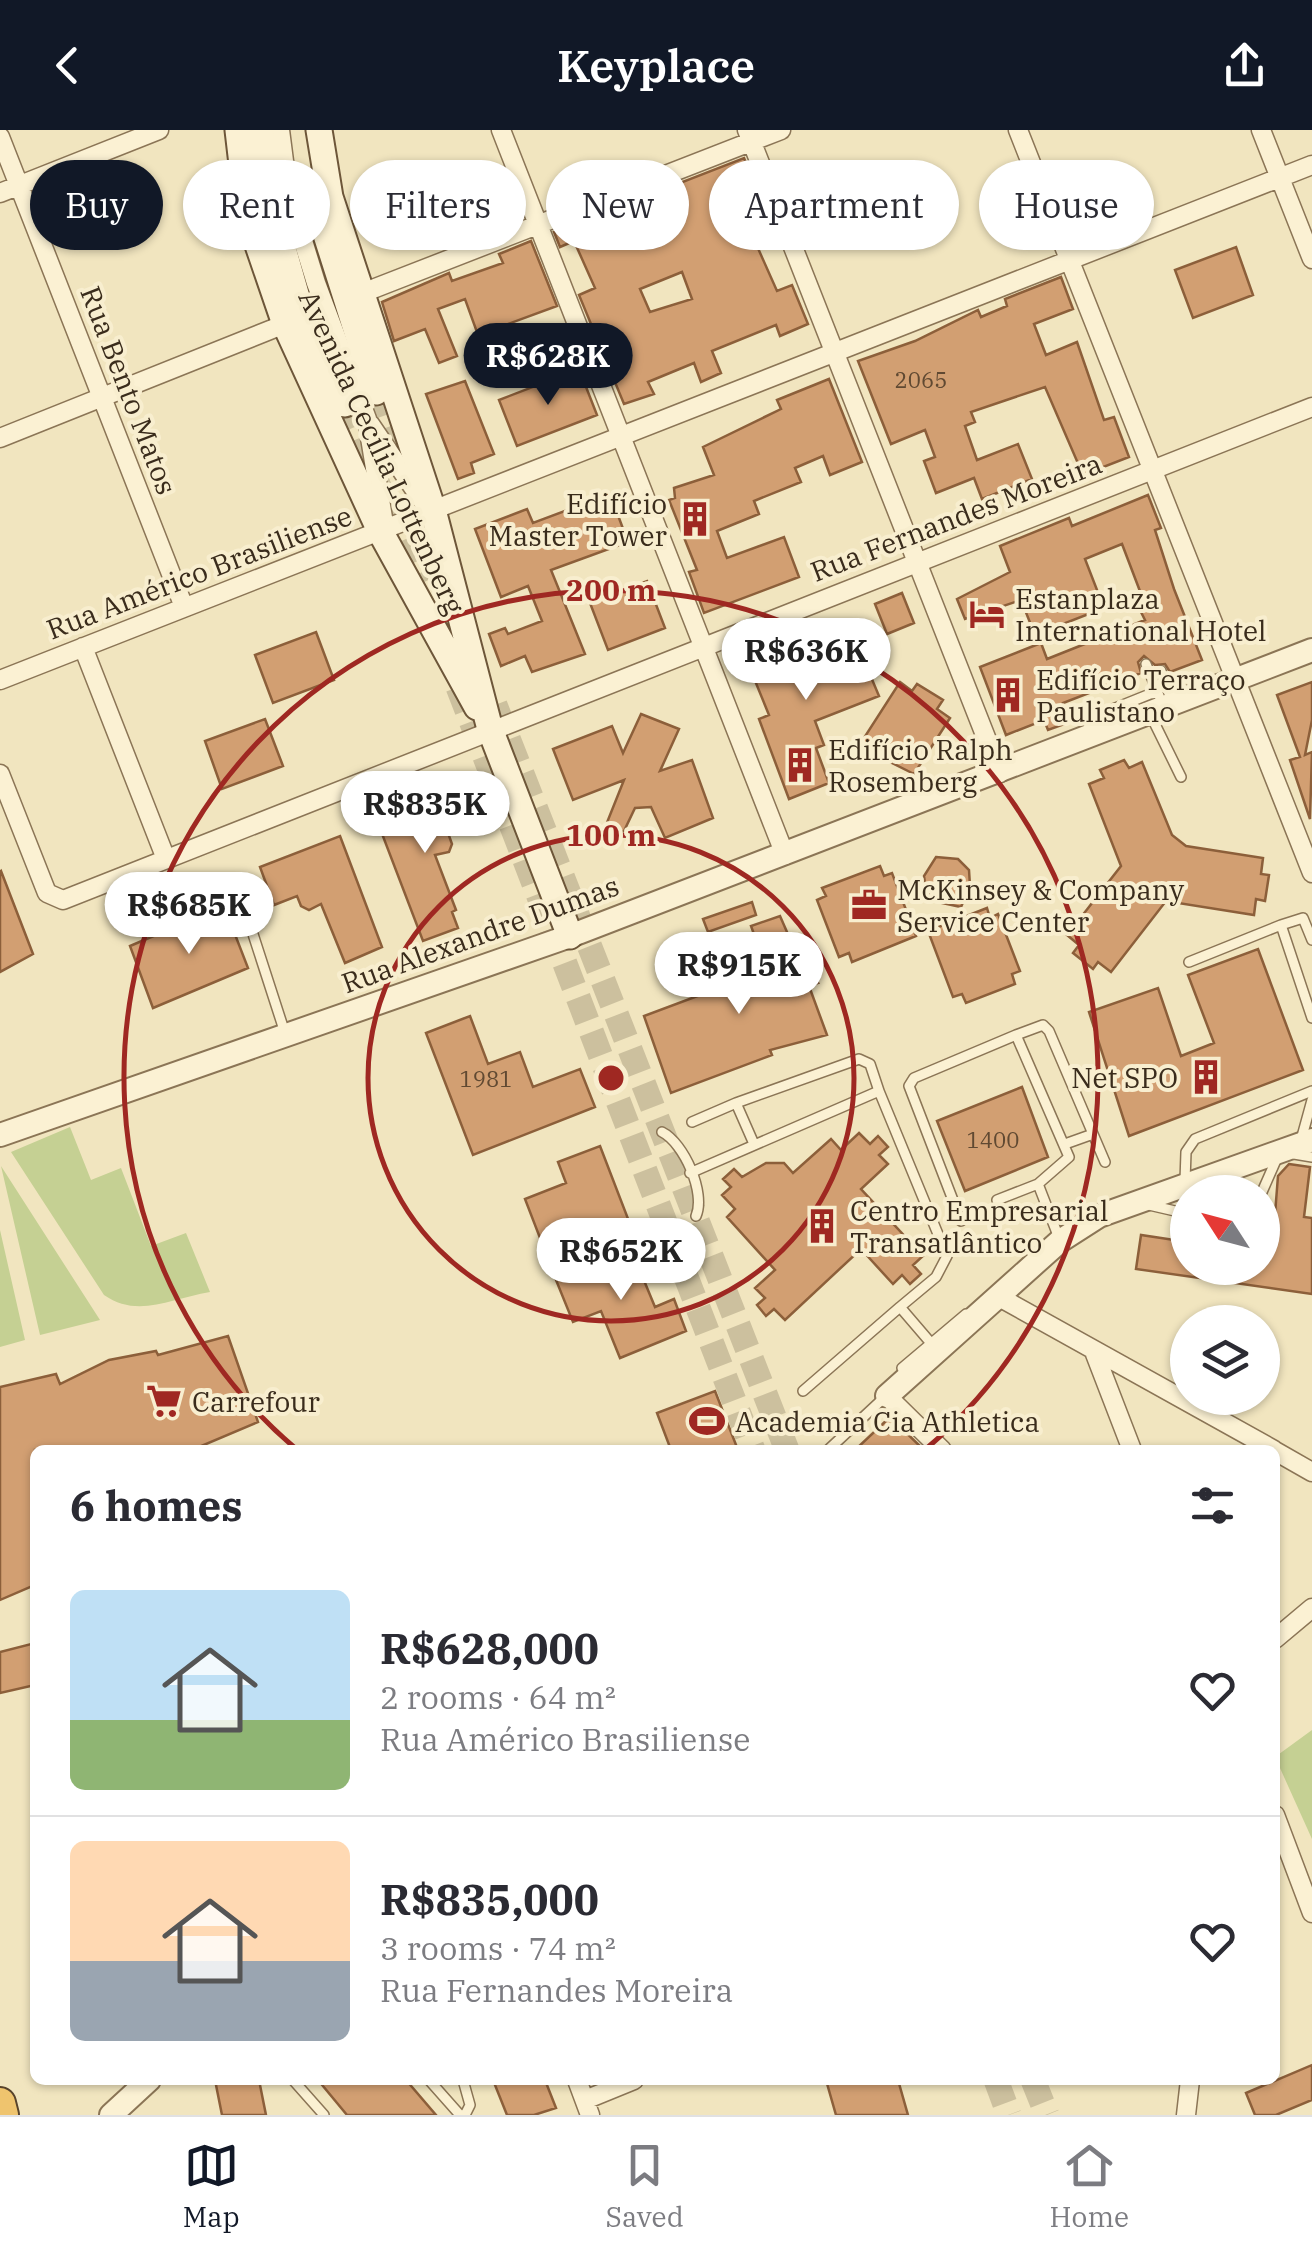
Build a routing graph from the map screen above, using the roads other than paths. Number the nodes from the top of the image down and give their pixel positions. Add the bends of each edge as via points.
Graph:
1 (159, 130) edge
2 (238, 130) edge
3 (260, 130) edge
4 (280, 130) edge
5 (303, 130) edge
6 (318, 130) edge
7 (501, 130) edge
8 (780, 130) edge
9 (1018, 130) edge
10 (1261, 130) edge
11 (749, 136) edge
12 (0, 137) edge
13 (1312, 165) edge
14 (1280, 178) junction
15 (19, 185) junction
16 (0, 192) edge
17 (538, 226) junction
18 (1312, 259) edge
19 (1069, 260) junction
20 (365, 292) junction
21 (286, 324) junction
22 (834, 353) junction
23 (376, 392) tunnel mouth
24 (102, 397) junction
25 (344, 404) tunnel mouth
26 (1312, 407) edge
27 (367, 420) junction
28 (620, 435) junction
29 (0, 438) edge
30 (1152, 470) junction
31 (433, 514) junction
32 (384, 535) junction
33 (916, 562) junction
34 (184, 607) junction
35 (705, 646) junction
36 (83, 647) junction
37 (1312, 650) edge
38 (1146, 664) dead end
39 (1160, 671) dead end
40 (0, 680) edge
41 (1236, 680) junction
42 (1161, 705) junction
43 (490, 729) junction
44 (1000, 773) junction
45 (0, 774) edge
46 (1181, 777) dead end
47 (785, 855) junction
48 (166, 860) junction
49 (1312, 872) edge
50 (241, 898) dead end
51 (1280, 926) junction
52 (570, 936) junction
53 (1312, 940) edge
54 (1190, 962) dead end
55 (1312, 1018) edge
56 (286, 1035) junction
57 (1016, 1035) junction
58 (1312, 1091) edge
59 (879, 1092) junction
60 (1312, 1100) edge
61 (736, 1103) junction
62 (692, 1122) dead end
63 (662, 1132) dead end
64 (1093, 1134) junction
65 (0, 1135) edge
66 (754, 1144) junction
67 (1065, 1144) junction
68 (1305, 1153) edge
69 (1105, 1162) dead end
70 (690, 1173) junction
71 (1185, 1175) edge
72 (1220, 1175) edge
73 (1280, 1176) edge
74 (1038, 1184) junction
75 (1170, 1190) edge
76 (998, 1200) dead end
77 (1137, 1202) junction
78 (1170, 1210) edge
79 (696, 1216) dead end
80 (961, 1221) dead end
81 (1060, 1241) junction
82 (993, 1302) junction
83 (900, 1307) junction
84 (930, 1342) junction
85 (1095, 1354) junction
86 (803, 1391) dead end
87 (886, 1396) junction
88 (833, 1445) edge
89 (937, 1445) edge
90 (1130, 1445) edge
91 (1265, 1445) edge
92 (1280, 1453) edge
93 (1312, 1472) edge
94 (1312, 1608) edge
95 (1280, 1635) edge
96 (1280, 1824) edge
97 (1304, 1868) edge
98 (1312, 1912) edge
99 (144, 2085) edge
100 (297, 2085) edge
101 (434, 2085) edge
102 (464, 2085) edge
103 (626, 2085) edge
104 (1189, 2085) edge
105 (0, 2103) edge
106 (587, 2108) edge
107 (3, 2115) edge
108 (111, 2115) edge
109 (324, 2115) edge
110 (462, 2115) edge
111 (1186, 2115) edge

1 - 15 street
2 - 21 main road, Avenida Cecília Lottenberg via 248,216
3 - 25 main road via 271,206 298,301
4 - 27 street via 294,210
5 - 23 main road via 324,233
6 - 20 main road, Avenida Cecília Lottenberg via 330,196
7 - 17 street
8 - 11 street
9 - 19 street
10 - 14 street
11 - 17 street
11 - 22 street
12 - 15 street, Rua Bento Matos
13 - 14 street, Rua Américo Brasiliense
14 - 18 street
14 - 19 street, Rua Américo Brasiliense
15 - 16 street
15 - 24 street, Rua Bento Matos
17 - 20 street
17 - 28 street
19 - 22 street, Rua Américo Brasiliense
19 - 30 street
20 - 31 main road, Avenida Cecília Lottenberg
21 - 24 street
21 - 32 main road, Avenida Cecília Lottenberg
22 - 28 street, Rua Américo Brasiliense
22 - 33 street
24 - 29 street
24 - 34 street, Rua Bento Matos
26 - 30 street, Rua Fernandes Moreira
27 - 31 street
27 - 32 street
28 - 31 street, Rua Américo Brasiliense
28 - 35 street
30 - 33 street, Rua Fernandes Moreira
30 - 41 street
31 - 32 street, Rua Américo Brasiliense
31 - 43 main road, Avenida Cecília Lottenberg
32 - 34 street, Rua Américo Brasiliense
32 - 43 main road, Avenida Cecília Lottenberg
33 - 35 street, Rua Fernandes Moreira
33 - 44 street
34 - 36 street, Rua Américo Brasiliense
35 - 43 street, Rua Fernandes Moreira
35 - 47 street
36 - 40 street, Rua Américo Brasiliense
36 - 48 street
37 - 41 street, Rua Alexandre Dumas
38 - 42 lane
39 - 42 lane
41 - 42 street, Rua Alexandre Dumas
41 - 49 street
42 - 44 street, Rua Alexandre Dumas
42 - 46 lane
43 - 48 street, Rua Fernandes Moreira
43 - 52 main road, Avenida Cecília Lottenberg
44 - 47 street, Rua Alexandre Dumas
45 - 48 street, Rua Fernandes Moreira via 47,893 63,900
47 - 52 street, Rua Alexandre Dumas
50 - 56 lane
51 - 53 lane via 1301,917
51 - 54 lane
51 - 55 lane
52 - 56 street, Rua Alexandre Dumas
56 - 65 street, Rua Alexandre Dumas
57 - 64 lane via 1043,1024 1049,1030
57 - 67 lane
57 - 80 lane via 908,1086
58 - 71 lane via 1195,1139 1186,1152
59 - 61 lane via 870,1064 860,1059
59 - 66 lane
59 - 83 lane via 946,1256 936,1277
60 - 68 lane
61 - 62 lane
61 - 66 lane
63 - 70 lane via 678,1144
64 - 67 lane
64 - 69 lane
66 - 70 lane
67 - 74 lane via 1068,1162
68 - 72 street
68 - 73 lane
70 - 79 lane via 700,1198
74 - 76 lane
74 - 81 lane
75 - 77 street
77 - 78 lane
77 - 81 street
81 - 82 street
82 - 84 lane via 954,1320
82 - 85 street
82 - 87 street
83 - 84 lane
83 - 86 lane
84 - 87 lane via 903,1366
85 - 90 street
85 - 91 street
87 - 88 lane
87 - 89 street
92 - 93 street
94 - 95 street
96 - 97 street
97 - 98 street
99 - 108 street
100 - 109 lane
101 - 110 lane
102 - 110 lane via 470,2106
103 - 106 street
104 - 111 street
105 - 107 highway

